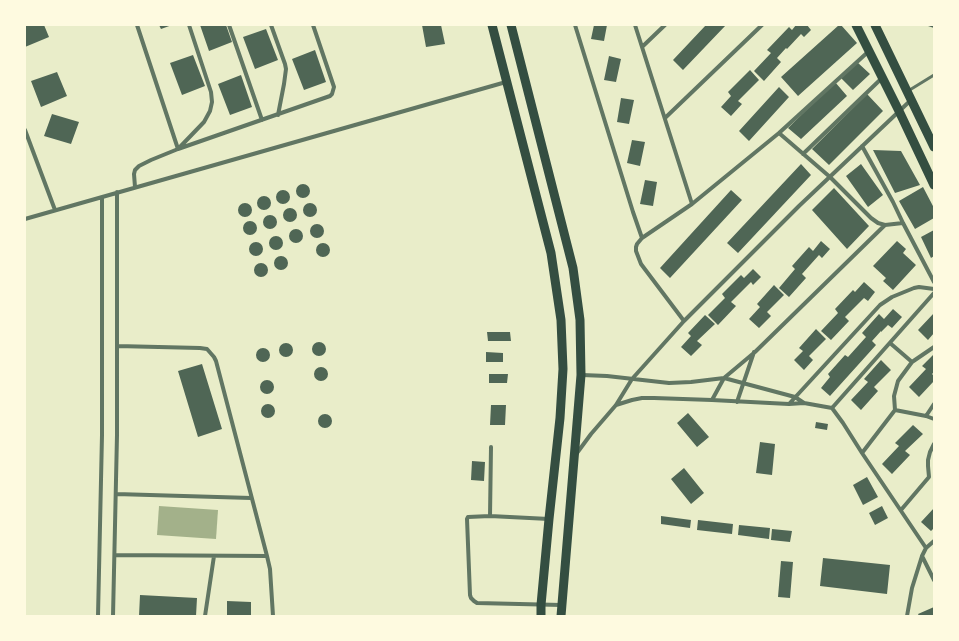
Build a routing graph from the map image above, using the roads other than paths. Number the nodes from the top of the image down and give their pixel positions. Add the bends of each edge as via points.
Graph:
1 (137, 25) edge
2 (189, 25) edge
3 (229, 25) edge
4 (271, 25) edge
5 (313, 25) edge
6 (492, 25) edge
7 (511, 25) edge
8 (575, 25) edge
9 (635, 25) edge
10 (665, 25) edge
11 (762, 25) edge
12 (856, 25) edge
13 (875, 25) edge
14 (642, 47) junction
15 (869, 51) junction
16 (934, 75) edge
17 (882, 78) junction
18 (506, 82) junction
19 (909, 95) junction
20 (899, 111) junction
21 (278, 115) junction
22 (665, 118) junction
23 (262, 120) junction
24 (25, 130) edge
25 (779, 133) junction
26 (862, 146) junction
27 (934, 147) edge
28 (178, 149) junction
29 (803, 154) junction
30 (830, 177) junction
31 (934, 185) edge
32 (135, 187) junction
33 (117, 192) junction
34 (102, 197) junction
35 (692, 204) junction
36 (55, 210) junction
37 (25, 219) edge
38 (903, 223) junction
39 (885, 225) junction
40 (642, 238) junction
41 (934, 282) edge
42 (934, 289) edge
43 (934, 293) edge
44 (684, 321) junction
45 (890, 343) junction
46 (117, 346) junction
47 (934, 347) edge
48 (754, 352) junction
49 (912, 362) junction
50 (581, 375) junction
51 (724, 378) junction
52 (632, 379) junction
53 (743, 383) junction
54 (795, 397) junction
55 (712, 400) junction
56 (737, 402) junction
57 (804, 403) junction
58 (789, 404) junction
59 (934, 404) edge
60 (616, 405) junction
61 (832, 408) junction
62 (896, 410) junction
63 (926, 416) junction
64 (934, 419) edge
65 (934, 444) edge
66 (491, 447) dead end
67 (862, 453) junction
68 (574, 457) junction
69 (934, 476) edge
70 (929, 477) junction
71 (116, 494) junction
72 (251, 498) junction
73 (901, 510) junction
74 (490, 516) junction
75 (549, 519) junction
76 (934, 541) edge
77 (926, 548) junction
78 (115, 555) junction
79 (214, 556) junction
80 (267, 556) junction
81 (922, 556) junction
82 (932, 571) edge
83 (934, 580) edge
84 (541, 605) junction
85 (561, 605) junction
86 (98, 616) edge
87 (113, 616) edge
88 (205, 616) edge
89 (273, 616) edge
90 (541, 616) edge
91 (560, 616) edge
92 (907, 616) edge

1 - 28 street
2 - 28 street via 212,102 204,122
3 - 23 street
4 - 21 street via 286,70
5 - 21 street via 334,87 332,94 328,98
6 - 18 main road
7 - 50 main road via 573,268 580,320
8 - 40 street
9 - 14 street
10 - 14 street
11 - 22 street
12 - 15 main road
13 - 19 main road
14 - 22 street
15 - 17 main road
15 - 25 street
16 - 19 lane
17 - 20 main road
17 - 29 street
18 - 32 street
18 - 75 main road via 550,254 561,320 563,369
19 - 20 street
19 - 27 main road
20 - 26 street
20 - 31 main road
21 - 23 street
22 - 35 street
23 - 28 street
24 - 36 street
25 - 29 street
25 - 35 street
26 - 30 street
26 - 38 street
28 - 32 street via 139,166 134,174
29 - 30 street
30 - 39 street via 871,218
30 - 44 street
32 - 33 street
33 - 34 street
33 - 46 street
34 - 36 street
34 - 86 street via 102,435
35 - 40 street
36 - 37 street
38 - 39 street
38 - 41 street
39 - 48 street
40 - 44 street via 636,247 638,259
42 - 54 street via 914,288 880,305
43 - 45 street
44 - 52 street
45 - 49 street
45 - 61 street
46 - 71 street
46 - 72 street via 200,348 210,352 216,361
47 - 49 street
48 - 51 street
48 - 53 street
49 - 62 street via 896,388
50 - 52 street
50 - 68 main road
51 - 52 street via 669,383
51 - 53 street
51 - 55 street
52 - 60 street
53 - 54 street
53 - 56 street
54 - 57 street
54 - 58 street
55 - 56 street
55 - 60 street via 642,398
56 - 58 street
57 - 58 street
57 - 61 street
59 - 63 street
60 - 68 street
61 - 67 street
62 - 63 street
62 - 67 street
63 - 64 street
65 - 70 street via 928,460
66 - 74 street
67 - 73 street
68 - 85 main road
69 - 70 street
70 - 73 street
71 - 72 street
71 - 78 street
72 - 80 street
73 - 77 street
74 - 75 street
74 - 84 street via 470,516 467,519 471,598 477,603
75 - 84 main road
76 - 77 street
77 - 81 street
78 - 79 street
78 - 87 street
79 - 80 street
79 - 88 street
80 - 89 street
81 - 82 street
81 - 92 street
82 - 83 street
84 - 85 street
84 - 90 main road
85 - 91 main road

